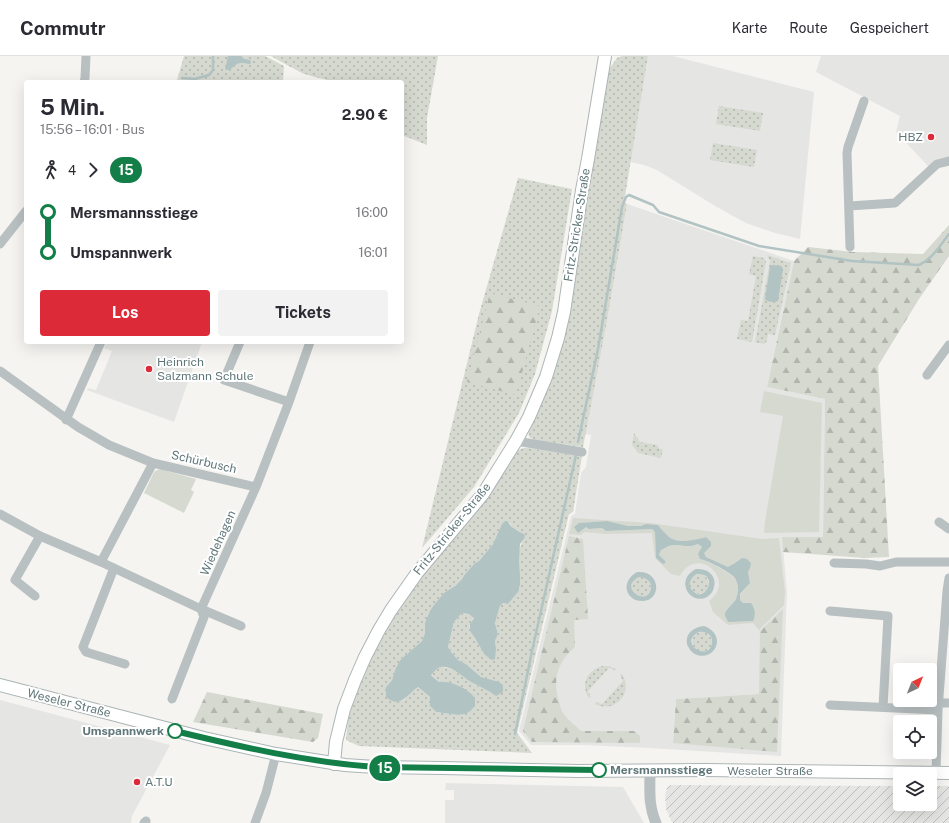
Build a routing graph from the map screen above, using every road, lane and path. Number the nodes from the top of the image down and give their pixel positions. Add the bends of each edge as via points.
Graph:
1 (86, 56) edge
2 (605, 56) edge
3 (84, 80) edge
4 (864, 101) dead end
5 (949, 161) edge
6 (849, 206) junction
7 (24, 214) edge
8 (0, 244) edge
9 (850, 247) dead end
10 (100, 344) edge
11 (239, 344) edge
12 (309, 344) edge
13 (949, 345) edge
14 (0, 371) edge
15 (927, 375) dead end
16 (289, 402) junction
17 (66, 420) junction
18 (516, 441) junction
19 (582, 452) dead end
20 (153, 463) junction
21 (256, 487) junction
22 (0, 514) edge
23 (939, 522) dead end
24 (949, 529) edge
25 (40, 536) junction
26 (101, 562) junction
27 (949, 562) edge
28 (834, 563) dead end
29 (114, 568) junction
30 (949, 578) edge
31 (35, 596) dead end
32 (201, 609) junction
33 (830, 611) dead end
34 (241, 626) dead end
35 (125, 664) dead end
36 (0, 685) edge
37 (172, 699) dead end
38 (949, 703) edge
39 (830, 705) dead end
40 (939, 706) junction
41 (883, 707) junction
42 (276, 754) junction
43 (334, 764) junction
44 (936, 767) edge
45 (650, 770) junction
46 (893, 772) edge
47 (937, 772) edge
48 (949, 773) edge
49 (255, 823) edge
50 (656, 823) edge

1 - 3 street
2 - 18 main road, Fritz-Stricker-Straße via 558,338 546,377
4 - 6 street via 846,153
5 - 6 street via 937,164 895,202
6 - 9 street
7 - 8 street
10 - 17 street
11 - 16 street via 224,380
12 - 16 street
13 - 15 street
14 - 17 street, Schürbusch
16 - 21 street
17 - 20 street, Schürbusch via 109,445
18 - 19 street
18 - 43 main road, Fritz-Stricker-Straße via 483,494 416,573 379,630 344,709
20 - 21 street, Schürbusch
20 - 26 street
21 - 32 street, Wiedehagen
22 - 25 street
23 - 24 street
25 - 26 street
25 - 31 street via 15,580
26 - 29 street
27 - 28 street via 896,562 880,566
29 - 32 street
29 - 35 street via 82,647 86,652
30 - 40 street
32 - 34 street
32 - 37 street, Wiedehagen via 204,617
33 - 41 street via 888,616
36 - 42 main road, Weseler Straße
38 - 40 street
39 - 41 street
40 - 41 street
40 - 44 street
42 - 43 main road, Weseler Straße
42 - 49 street
43 - 45 main road, Weseler Straße via 375,767
45 - 46 main road, Weseler Straße
45 - 50 street via 650,805
47 - 48 main road, Weseler Straße

